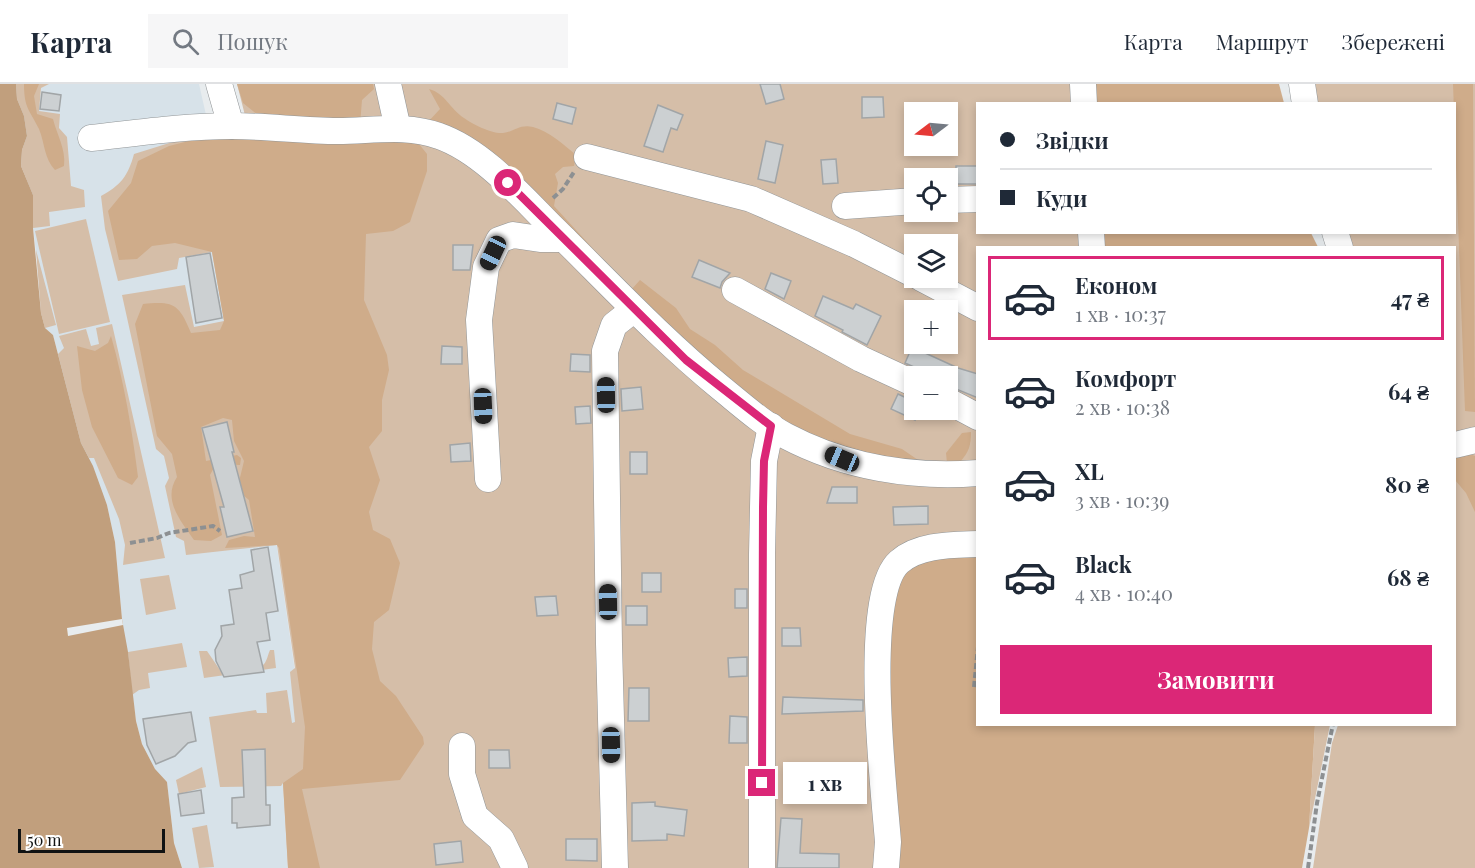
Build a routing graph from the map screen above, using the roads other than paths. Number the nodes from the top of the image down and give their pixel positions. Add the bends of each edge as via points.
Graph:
1 (219, 84) edge
2 (388, 84) edge
3 (1083, 84) edge
4 (1302, 84) edge
5 (1084, 102) edge
6 (1305, 102) edge
7 (231, 126) junction
8 (398, 129) junction
9 (91, 138) dead end
10 (587, 157) road end
11 (976, 199) edge
12 (958, 200) edge
13 (904, 202) edge
14 (845, 206) dead end
15 (564, 239) junction
16 (904, 269) edge
17 (940, 288) edge
18 (735, 290) dead end
19 (976, 307) edge
20 (633, 310) junction
21 (904, 379) edge
22 (958, 406) edge
23 (976, 416) edge
24 (771, 426) junction
25 (1475, 440) edge
26 (1456, 445) edge
27 (976, 473) edge
28 (488, 479) dead end
29 (976, 544) edge
30 (462, 746) dead end
31 (515, 868) edge
32 (615, 868) edge
33 (762, 868) edge
34 (886, 868) edge

1 - 7 lane
2 - 8 lane
3 - 5 lane
4 - 6 lane
7 - 8 lane via 337,131
7 - 9 lane
8 - 15 lane via 439,135 464,148 508,183
10 - 16 lane via 751,199
11 - 12 lane
13 - 14 lane
15 - 20 lane
15 - 28 lane via 513,235 499,240 486,267 479,320
17 - 19 lane
18 - 21 lane
20 - 24 lane via 686,360
20 - 32 lane via 614,326 605,351
22 - 23 lane
24 - 27 lane via 842,459 894,472
24 - 33 lane via 764,461 762,554
25 - 26 lane
29 - 34 lane via 943,545 918,552 898,562 887,580 879,610 878,656
30 - 31 lane via 462,774 476,816 501,839

